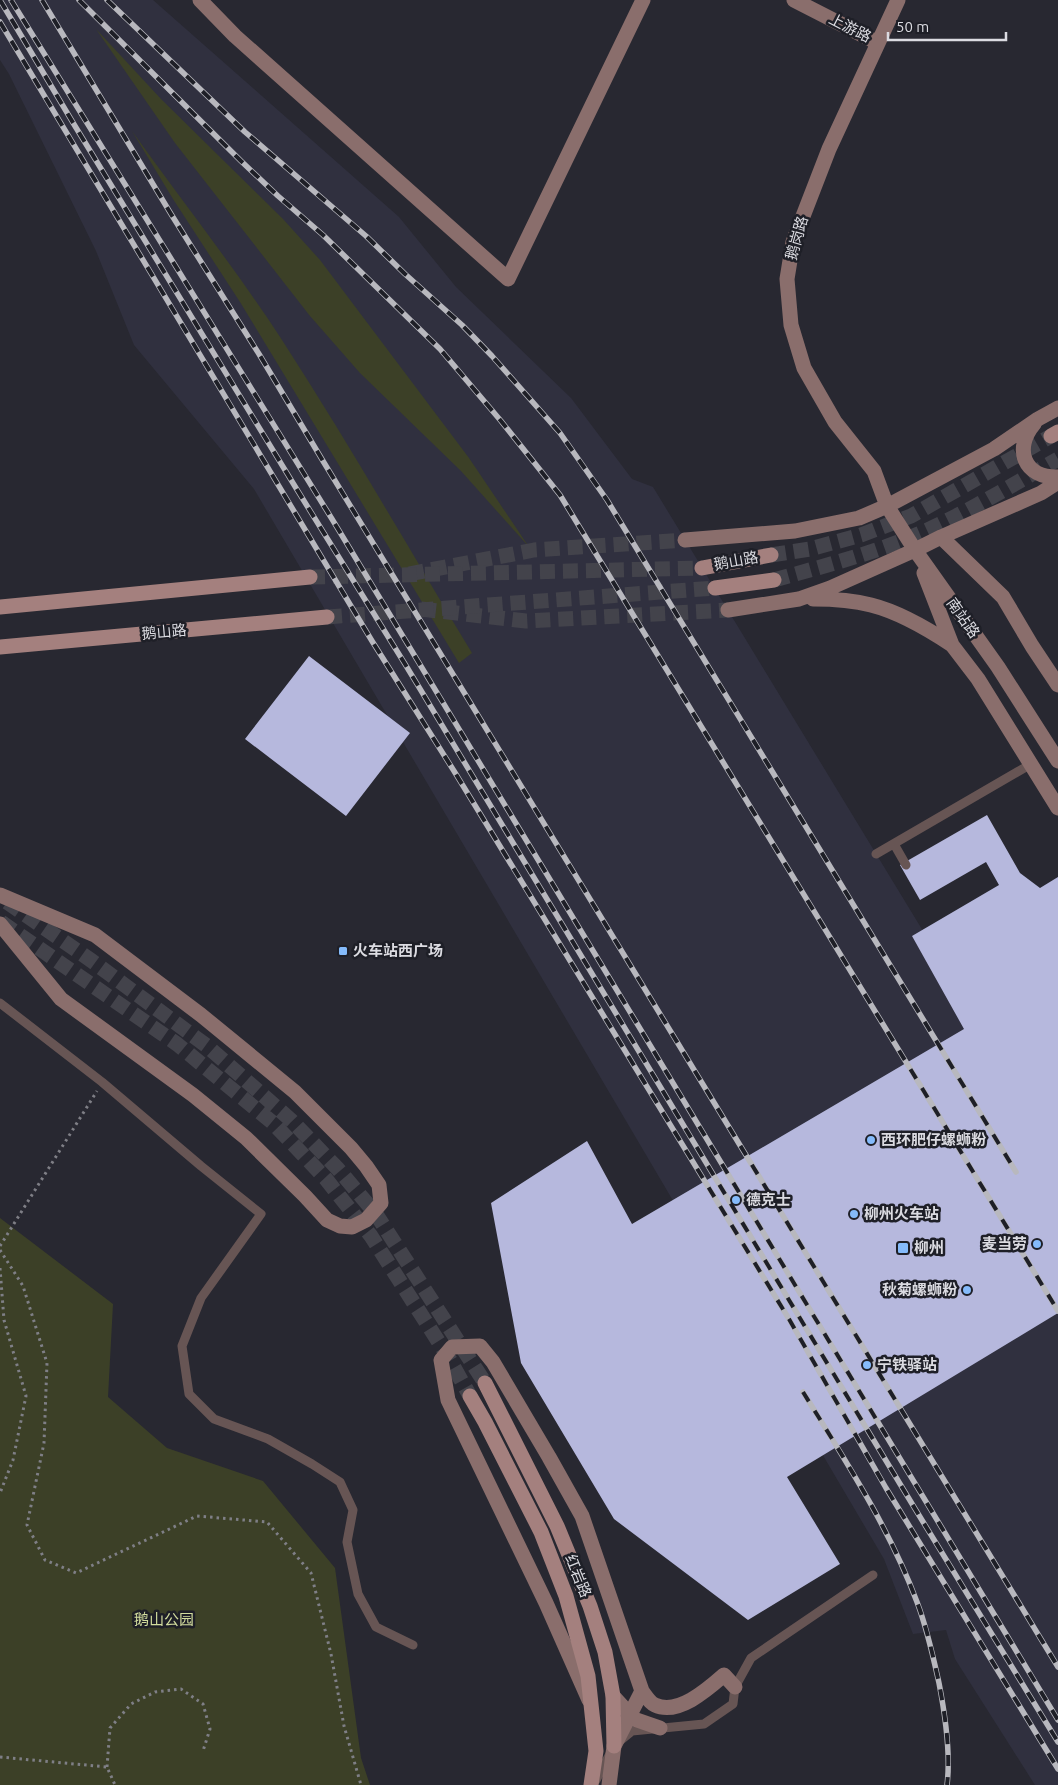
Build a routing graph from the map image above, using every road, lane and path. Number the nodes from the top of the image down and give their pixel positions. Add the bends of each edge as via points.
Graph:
1 (200, 0) edge
2 (643, 0) edge
3 (794, 0) edge
4 (898, 0) edge
5 (878, 43) junction
6 (1058, 408) edge
7 (1038, 419) junction
8 (874, 471) joint
9 (1058, 476) edge
10 (1058, 482) edge
11 (887, 506) junction
12 (941, 537) junction
13 (685, 540) tunnel mouth
14 (916, 550) junction
15 (771, 555) tunnel mouth
16 (702, 568) tunnel mouth
17 (310, 576) tunnel mouth
18 (774, 580) tunnel mouth
19 (715, 588) tunnel mouth
20 (798, 599) junction
21 (0, 607) edge
22 (728, 610) tunnel mouth
23 (327, 617) tunnel mouth
24 (952, 645) junction
25 (0, 647) edge
26 (1058, 686) edge
27 (1058, 761) edge
28 (1031, 764) junction
29 (1058, 808) edge
30 (894, 844) junction
31 (876, 854) dead end
32 (906, 865) dead end
33 (0, 895) edge
34 (0, 924) edge
35 (0, 1003) edge
36 (102, 1082) junction
37 (0, 1248) edge
38 (0, 1268) edge
39 (485, 1383) tunnel mouth
40 (470, 1396) tunnel mouth
41 (0, 1493) edge
42 (873, 1575) dead end
43 (413, 1645) dead end
44 (736, 1687) junction
45 (642, 1691) junction
46 (613, 1696) junction
47 (591, 1706) junction
48 (660, 1728) junction
49 (614, 1746) junction
50 (203, 1750) dead end
51 (0, 1757) edge
52 (107, 1767) junction
53 (115, 1785) edge
54 (361, 1785) edge
55 (592, 1785) edge
56 (609, 1785) edge

1 - 2 street via 235,36 508,279
3 - 5 street, 上游路
4 - 5 street, 鹅岗路
5 - 8 street, 鹅岗路 via 822,166 793,242 787,279 791,325 804,368 835,422
6 - 7 street
7 - 9 street via 1023,442 1024,458 1038,474
7 - 11 street via 994,449
8 - 11 street, 南站路
10 - 12 street
11 - 13 street via 859,518 795,531
11 - 14 street, 南站路
12 - 14 street
12 - 26 street via 1003,597
14 - 20 street
14 - 24 street
14 - 27 street, 南站路 via 998,667
15 - 16 main road, 鹅山路
17 - 21 main road
18 - 19 main road, 鹅山路
20 - 22 street
20 - 24 street via 840,599 872,605 934,632
23 - 25 main road, 鹅山路
24 - 28 street via 978,679
28 - 29 street
28 - 30 lane
30 - 31 lane
30 - 32 lane
33 - 34 street via 95,935 201,1015 295,1092 351,1148 378,1185 381,1203 366,1220 352,1227 327,1220 246,1138 61,998
35 - 36 lane
36 - 37 path
36 - 43 lane via 262,1214 201,1298 182,1346 189,1394 214,1419 268,1439 340,1482 353,1510 347,1542 358,1594 376,1627
37 - 54 path via 23,1286 47,1363 44,1442 26,1524 45,1560 76,1573 197,1516 267,1522 311,1573 344,1726
38 - 41 path via 4,1320 26,1396 13,1460
39 - 46 main road, 红岩路 via 557,1526 596,1624
40 - 47 main road, 红岩路 via 541,1532 556,1568 588,1676
42 - 44 lane via 751,1658
44 - 45 street via 724,1675 698,1696 671,1708 654,1705
44 - 48 lane via 733,1704 704,1724
45 - 47 street via 582,1516 493,1362 480,1346 452,1347 441,1360 448,1400 546,1603
45 - 49 street
46 - 48 street via 634,1719
46 - 49 main road, 红岩路
47 - 55 main road, 红岩路 via 596,1751
48 - 49 lane via 632,1731
49 - 55 lane
49 - 56 street, 红岩路
50 - 52 path via 210,1729 202,1704 181,1689 154,1692 131,1704 110,1728
51 - 52 path
52 - 53 path

